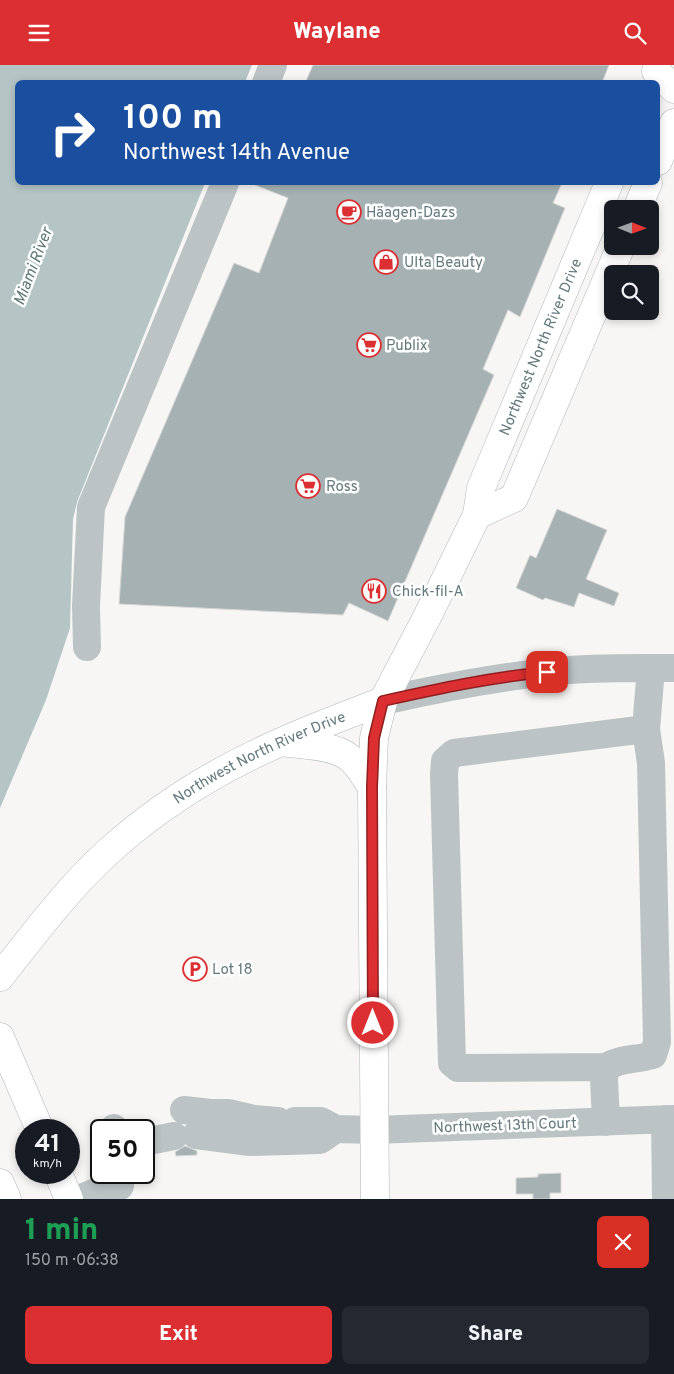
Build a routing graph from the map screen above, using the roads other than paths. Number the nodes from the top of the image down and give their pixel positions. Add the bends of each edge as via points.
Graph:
1 (273, 65) edge
2 (267, 80) edge
3 (674, 123) edge
4 (660, 156) edge
5 (224, 185) edge
6 (608, 185) edge
7 (647, 185) edge
8 (641, 200) edge
9 (617, 255) edge
10 (477, 515) junction
11 (87, 647) dead end
12 (662, 668) edge
13 (383, 701) junction
14 (646, 729) junction
15 (280, 742) junction
16 (372, 787) junction
17 (0, 977) edge
18 (0, 1037) edge
19 (606, 1067) junction
20 (184, 1110) dead end
21 (35, 1119) edge
22 (669, 1119) edge
23 (606, 1122) junction
24 (336, 1129) junction
25 (374, 1130) junction
26 (155, 1140) edge
27 (0, 1183) edge
28 (63, 1184) edge
29 (120, 1184) edge
30 (7, 1199) edge
31 (69, 1199) edge
32 (78, 1199) edge
33 (375, 1199) edge
34 (666, 1199) edge

1 - 2 street
3 - 4 main road
5 - 11 street via 91,507
6 - 10 main road, Northwest North River Drive via 481,488
7 - 8 main road
9 - 10 main road via 514,498
10 - 13 main road, Northwest North River Drive
12 - 13 street via 514,676
12 - 14 street
13 - 15 main road, Northwest North River Drive
13 - 16 main road via 374,738
14 - 19 street via 651,763 657,1042 653,1055 614,1062
14 - 19 street via 454,753 445,761 452,1063 458,1068
15 - 16 main road via 330,749 346,755 355,762
15 - 17 main road, Northwest North River Drive via 183,795 110,851 46,919
16 - 25 main road
18 - 21 main road
19 - 23 street
20 - 24 street, Northwest 13th Court via 228,1113 270,1121 321,1121
22 - 23 street, Northwest 13th Court
22 - 34 street
23 - 25 street, Northwest 13th Court
24 - 25 street, Northwest 13th Court
24 - 26 street, Northwest 13th Court via 320,1140 250,1141 185,1136
25 - 33 main road
27 - 30 main road
28 - 31 main road
29 - 32 street

